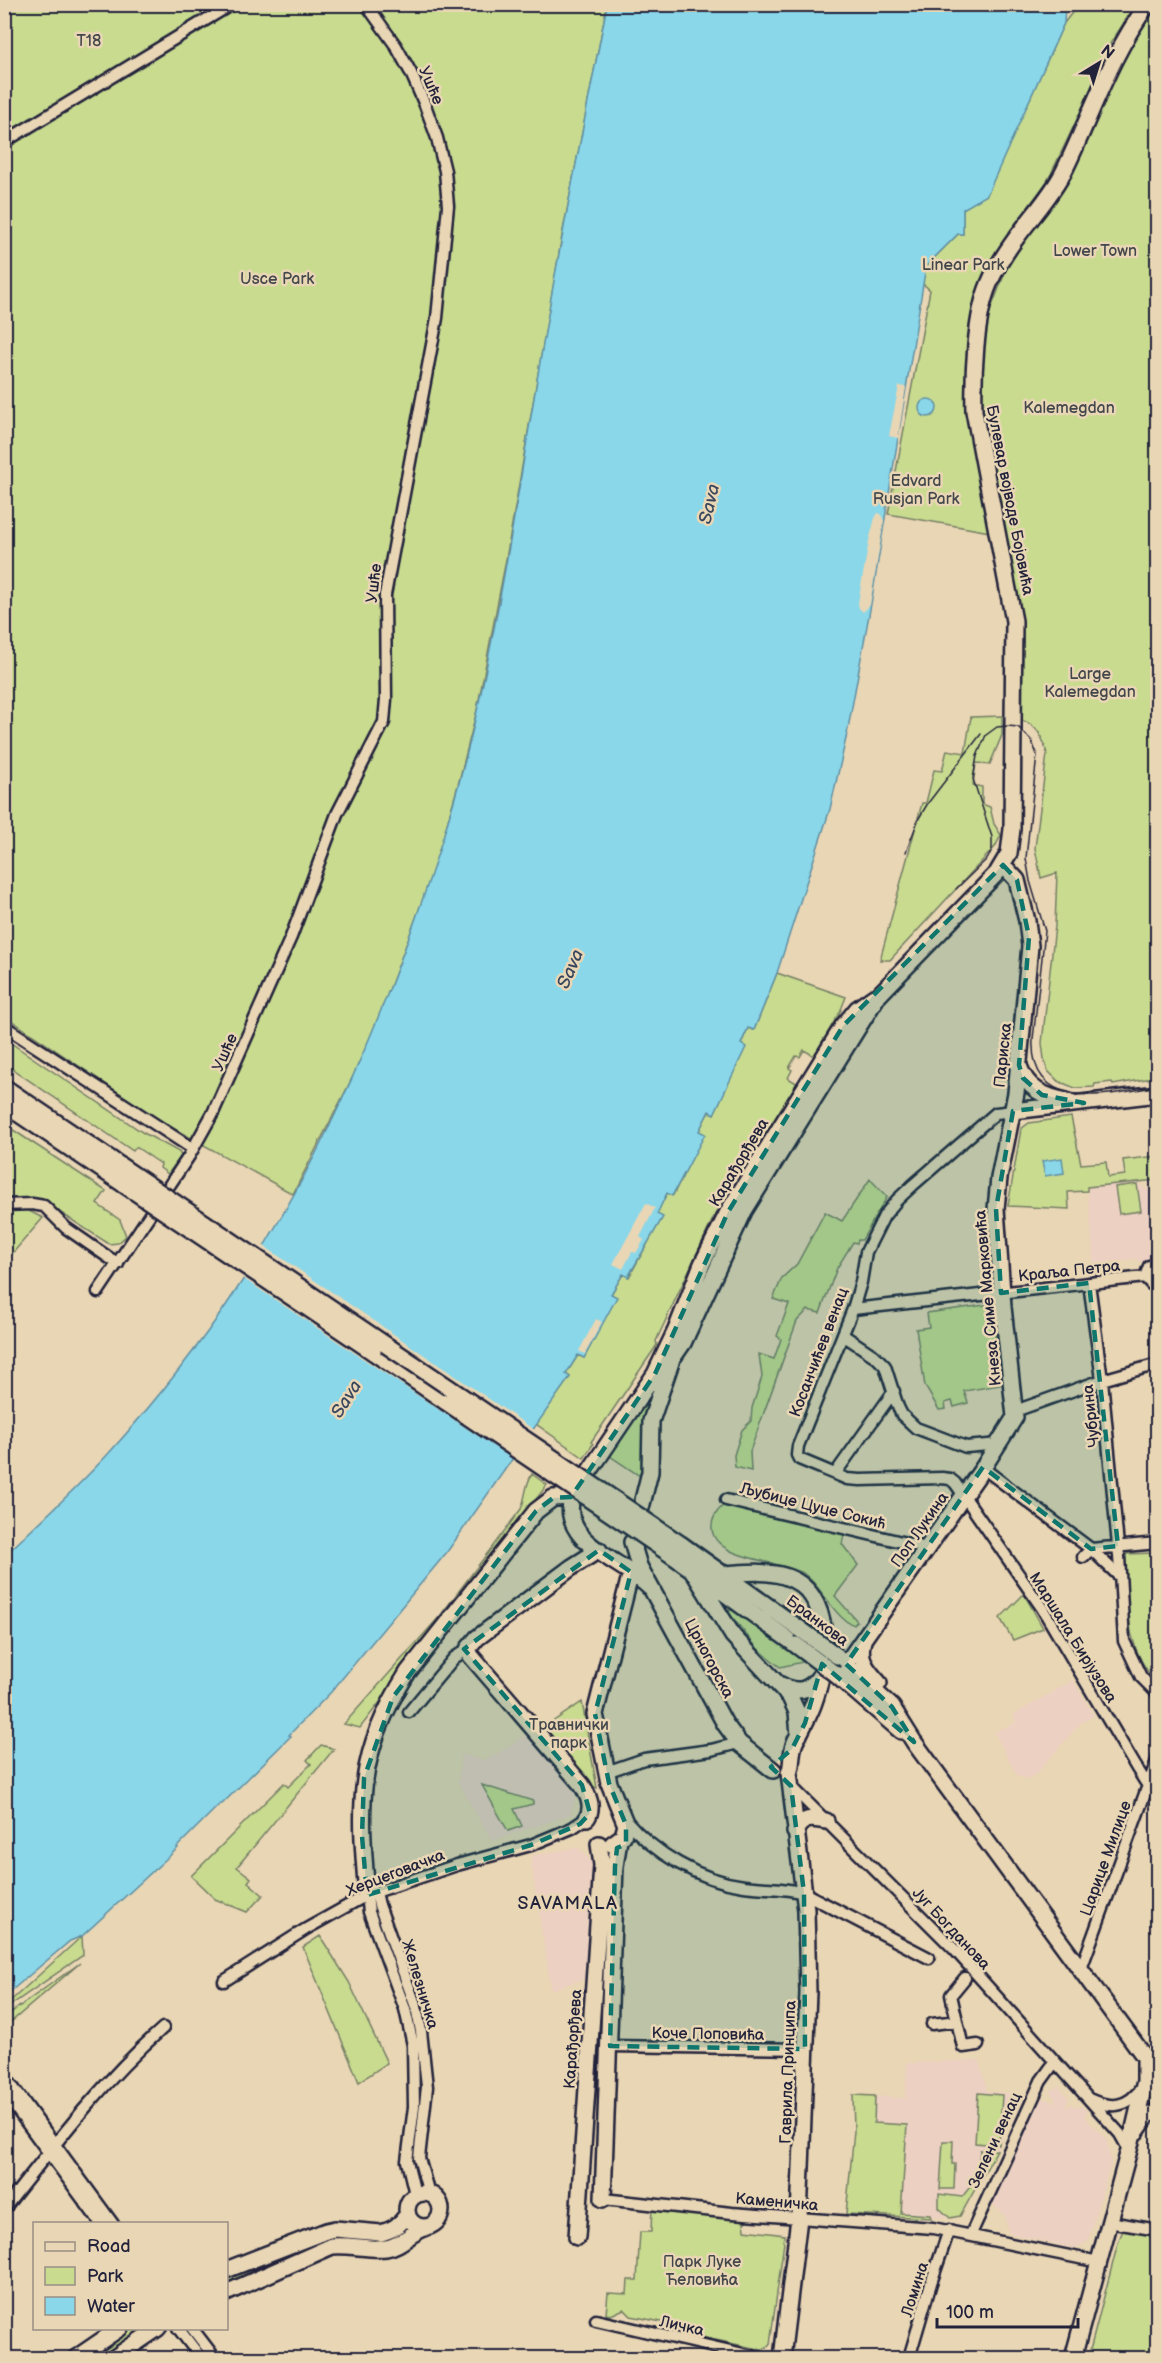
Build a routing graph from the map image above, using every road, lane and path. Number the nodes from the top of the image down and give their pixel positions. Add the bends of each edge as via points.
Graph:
1 (232, 4) edge
2 (366, 4) edge
3 (1148, 4) edge
4 (4, 142) edge
5 (1003, 865) junction
6 (883, 990) junction
7 (4, 1026) edge
8 (1019, 1065) junction
9 (4, 1087) edge
10 (1158, 1094) edge
11 (4, 1104) edge
12 (1084, 1104) junction
13 (1013, 1111) junction
14 (193, 1149) junction
15 (4, 1204) edge
16 (118, 1264) junction
17 (1158, 1265) edge
18 (1144, 1277) junction
19 (1089, 1283) junction
20 (1158, 1283) edge
21 (98, 1292) dead end
22 (1001, 1293) junction
23 (853, 1309) junction
24 (843, 1335) junction
25 (673, 1358) junction
26 (1158, 1364) edge
27 (656, 1374) junction
28 (1102, 1380) junction
29 (894, 1391) junction
30 (1015, 1411) junction
31 (999, 1444) junction
32 (983, 1468) junction
33 (835, 1474) junction
34 (964, 1495) junction
35 (572, 1497) junction
36 (726, 1500) dead end
37 (632, 1542) junction
38 (1158, 1543) edge
39 (1118, 1546) junction
40 (927, 1548) junction
41 (599, 1550) junction
42 (678, 1550) junction
43 (1087, 1553) junction
44 (691, 1569) junction
45 (629, 1570) junction
46 (724, 1574) junction
47 (1120, 1576) junction
48 (650, 1588) junction
49 (863, 1641) junction
50 (468, 1649) junction
51 (835, 1668) junction
52 (779, 1684) junction
53 (1158, 1694) edge
54 (892, 1707) junction
55 (409, 1712) dead end
56 (914, 1742) junction
57 (739, 1743) junction
58 (1158, 1758) edge
59 (783, 1763) junction
60 (606, 1772) junction
61 (1148, 1786) junction
62 (1158, 1794) edge
63 (589, 1815) joint
64 (622, 1815) junction
65 (826, 1821) junction
66 (795, 1832) junction
67 (619, 1840) junction
68 (804, 1893) junction
69 (372, 1894) junction
70 (929, 1958) dead end
71 (1081, 1969) junction
72 (965, 1978) dead end
73 (224, 1981) dead end
74 (957, 2021) junction
75 (932, 2024) dead end
76 (163, 2028) dead end
77 (978, 2045) dead end
78 (610, 2046) junction
79 (805, 2049) junction
80 (1054, 2062) junction
81 (4, 2075) edge
82 (1151, 2079) edge
83 (4, 2092) edge
84 (1085, 2097) junction
85 (1158, 2110) edge
86 (1131, 2145) junction
87 (51, 2148) junction
88 (429, 2194) junction
89 (412, 2197) junction
90 (603, 2199) joint
91 (4, 2209) edge
92 (407, 2215) junction
93 (799, 2218) junction
94 (100, 2222) edge
95 (113, 2222) edge
96 (1109, 2222) junction
97 (425, 2228) junction
98 (949, 2230) junction
99 (1158, 2230) edge
100 (971, 2234) junction
101 (577, 2237) dead end
102 (1099, 2262) junction
103 (228, 2269) edge
104 (228, 2292) edge
105 (596, 2320) dead end
106 (117, 2330) edge
107 (155, 2330) edge
108 (180, 2330) edge
109 (194, 2330) edge
110 (76, 2358) edge
111 (114, 2358) edge
112 (201, 2358) edge
113 (215, 2358) edge
114 (761, 2358) edge
115 (782, 2358) edge
116 (909, 2358) edge
117 (1073, 2358) edge

1 - 4 street
2 - 14 street, Ушће via 396,46 425,105 445,171 448,206 436,318 385,595 385,717 337,814 267,993
3 - 5 main road, Булевар војводе Бојовића via 1114,57 1054,189 1013,243 983,300 974,411 1012,604 1015,642 1012,842
5 - 6 main road, Карађорђева
5 - 8 main road, Париска via 1017,880 1030,946
6 - 25 main road, Карађорђева via 746,1208 693,1324
6 - 27 main road, Карађорђева via 843,1026 728,1212
7 - 14 street
8 - 12 main road via 1023,1078 1042,1095
8 - 13 main road, Париска
9 - 42 main road, bridge
10 - 12 main road, Париска
11 - 42 main road, bridge
12 - 13 main road, Париска
13 - 22 main road, Кнеза Симе Марковића via 996,1209
13 - 23 street, Косанчићев венац via 996,1113 897,1200 878,1226 866,1252
14 - 16 street, Ушће
15 - 16 street via 44,1206 66,1228
16 - 21 street, Ушће
17 - 18 street, Краља Петра via 1149,1266
18 - 19 street, Краља Петра
18 - 20 street, Краља Петра via 1151,1284
19 - 22 street, Краља Петра
19 - 28 street, Чубрина
22 - 23 street, Краља Петра
22 - 30 main road, Кнеза Симе Марковића
23 - 24 street, Косанчићев венац
24 - 29 street via 881,1362
24 - 33 street, Косанчићев венац via 797,1450 799,1459
25 - 27 main road, Карађорђева
25 - 37 main road, Карађорђева via 651,1421 650,1472
26 - 28 street
27 - 35 main road, Карађорђева
28 - 30 street
28 - 39 street, Чубрина
29 - 31 street via 902,1415 916,1428 966,1447
29 - 33 street
30 - 31 main road, Поп Лукина via 1014,1420
31 - 32 main road, Поп Лукина
32 - 34 main road, Поп Лукина
32 - 43 street
33 - 34 street, Косанчићев венац via 860,1480 946,1478
34 - 40 main road, Поп Лукина
34 - 61 street, Маршала Бирјузова via 1042,1608
35 - 41 main road via 572,1523
35 - 69 main road via 553,1498 536,1511 408,1672 393,1697 375,1737 364,1778 362,1836
36 - 40 street, Љубице Цуце Сокић
37 - 45 main road, Карађорђева
37 - 48 main road, Црногорска
38 - 39 street
39 - 43 street
39 - 47 street, Чубрина
40 - 49 main road, Поп Лукина
41 - 45 main road
41 - 50 main road via 485,1632
42 - 44 main road, Бранкова
42 - 46 main road, Бранкова
43 - 47 street
44 - 51 main road, Бранкова, bridge via 796,1645
44 - 52 main road, Гаврила Принципа via 733,1636
45 - 48 main road, Црногорска
45 - 60 main road, Карађорђева via 595,1714
46 - 51 main road, Бранкова, bridge via 800,1629
46 - 51 main road via 777,1574 806,1588 822,1615 823,1641
47 - 53 street, Чубрина via 1128,1651 1141,1677
48 - 57 main road, Црногорска
49 - 51 main road, Поп Лукина
49 - 54 main road via 862,1661
50 - 55 street via 454,1658
50 - 63 main road via 582,1785 588,1797
51 - 52 main road via 809,1689 792,1690
51 - 54 main road, Бранкова
51 - 56 main road, Бранкова
51 - 59 main road, Поп Лукина
52 - 59 main road, Гаврила Принципа via 797,1712
54 - 56 main road, Бранкова
56 - 71 main road, Бранкова
57 - 59 main road, Црногорска
57 - 60 street via 644,1759
58 - 61 street, Царице Милице
59 - 65 street, Југ Богданова
59 - 66 main road, Гаврила Принципа
60 - 64 main road, Карађорђева
61 - 62 street, Маршала Бирјузова
61 - 71 street, Царице Милице
63 - 69 street, Херцеговачка via 572,1828 531,1845
64 - 67 main road via 625,1831
64 - 68 street via 637,1834 662,1853 711,1878
65 - 66 main road via 807,1819
65 - 80 street, Југ Богданова via 954,1949
66 - 68 main road, Гаврила Принципа
67 - 78 main road
67 - 101 main road, Карађорђева via 610,1845 596,1842 602,1865
68 - 70 street
68 - 79 main road, Гаврила Принципа via 808,1974
69 - 73 street, Херцеговачка via 306,1929
69 - 88 street, Железничка via 416,2007 421,2031 427,2087 419,2158
69 - 89 street, Железничка via 369,1912 405,2009 412,2045 414,2107 407,2150
71 - 82 main road via 1145,2058
72 - 74 street via 951,1995
74 - 75 street
74 - 77 street via 963,2047
76 - 87 street via 121,2067
78 - 79 street, Коче Поповића
78 - 90 main road
79 - 93 main road, Гаврила Принципа
80 - 84 street, Југ Богданова
80 - 100 street, Зелени венац via 1041,2081
81 - 87 street
82 - 84 street via 1122,2105
82 - 86 main road
83 - 87 street
84 - 86 street, Југ Богданова
85 - 86 main road via 1144,2120
86 - 96 main road
87 - 91 street
87 - 94 street
87 - 95 street
88 - 89 main road
88 - 97 main road via 438,2201 441,2215
89 - 92 main road
90 - 93 street, Каменичка
92 - 97 main road via 413,2224
92 - 103 main road via 388,2231 326,2231
93 - 98 street, Каменичка
93 - 115 main road, Гаврила Принципа
96 - 99 street
96 - 102 main road
97 - 104 main road via 385,2248 343,2244 321,2249
98 - 100 street
98 - 116 street, Ломина
100 - 102 street
102 - 117 main road
105 - 114 street, Личка
106 - 110 main road
107 - 111 main road
108 - 112 street
109 - 113 street

